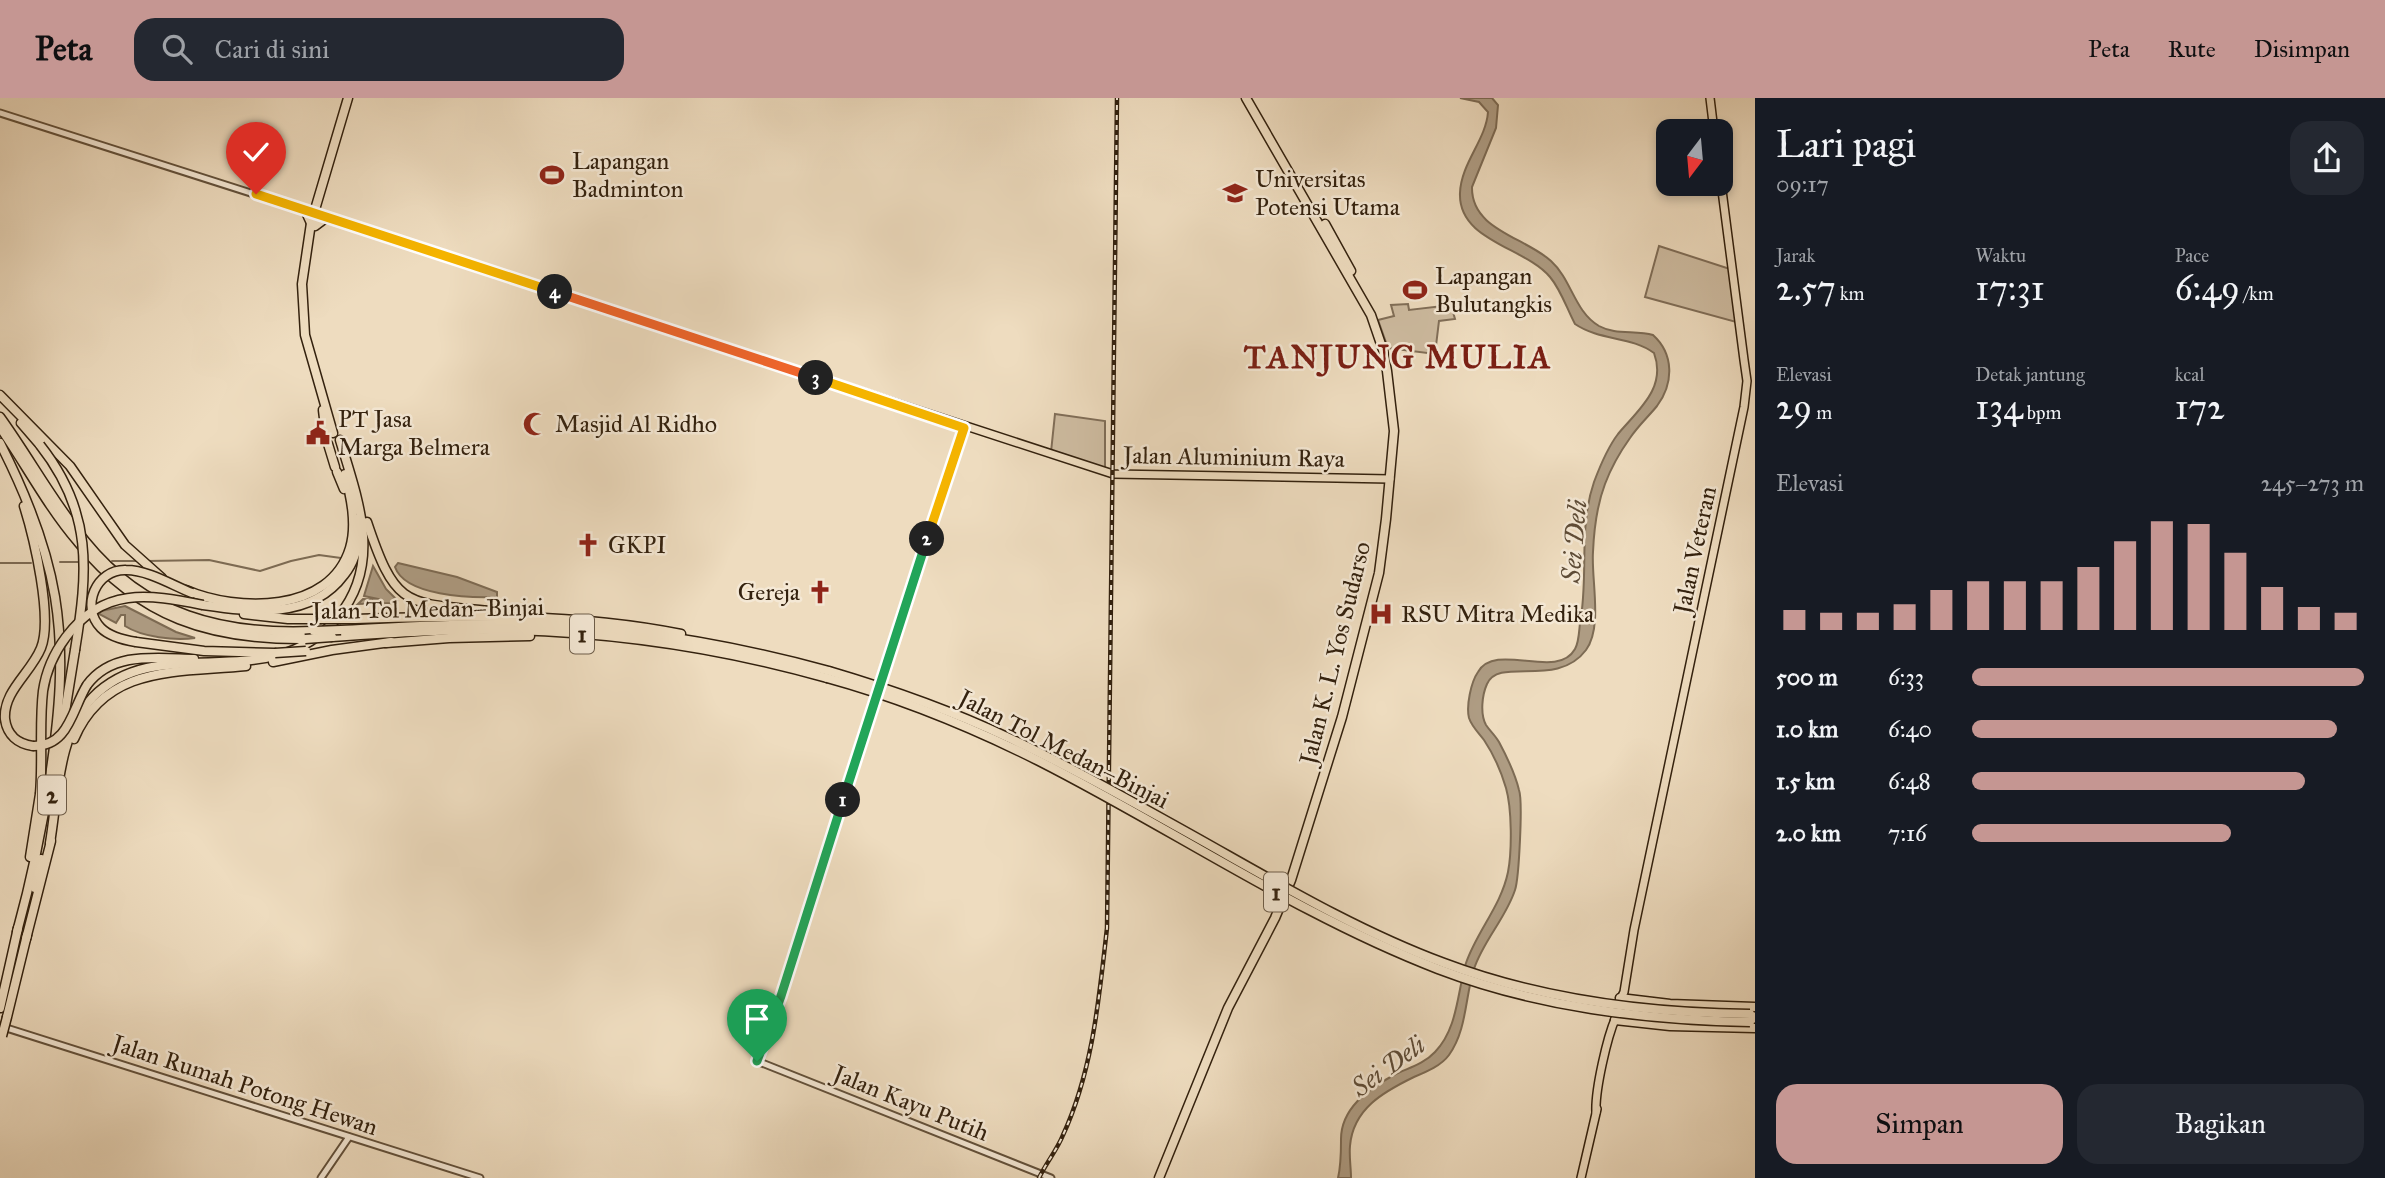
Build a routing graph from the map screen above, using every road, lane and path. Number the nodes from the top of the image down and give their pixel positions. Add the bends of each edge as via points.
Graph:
1 (348, 98) edge
2 (354, 98) edge
3 (1249, 98) edge
4 (1710, 98) edge
5 (0, 113) edge
6 (1713, 119) edge
7 (1723, 196) edge
8 (304, 210) junction
9 (320, 215) junction
10 (313, 225) junction
11 (0, 397) edge
12 (0, 417) edge
13 (0, 427) edge
14 (964, 428) junction
15 (333, 438) junction
16 (0, 443) edge
17 (5, 454) junction
18 (339, 471) junction
19 (1392, 479) junction
20 (354, 487) junction
21 (350, 557) junction
22 (192, 593) junction
23 (203, 601) junction
24 (274, 614) junction
25 (568, 619) junction
26 (598, 635) junction
27 (305, 653) junction
28 (274, 655) junction
29 (799, 663) junction
30 (828, 674) junction
31 (50, 843) junction
32 (17, 932) junction
33 (26, 939) junction
34 (1620, 998) junction
35 (0, 1008) edge
36 (1753, 1017) edge
37 (1615, 1020) junction
38 (0, 1026) edge
39 (1, 1040) edge
40 (349, 1137) junction
41 (321, 1178) edge
42 (480, 1178) edge
43 (1051, 1178) edge
44 (1162, 1178) edge
45 (1581, 1178) edge

1 - 9 highway
2 - 9 highway
3 - 19 highway, Jalan K. L. Yos Sudarso via 1376,318 1394,383 1398,441
4 - 6 main road
5 - 8 street, Jalan Aluminium Raya
7 - 34 main road, Jalan Veteran via 1746,396
8 - 9 street, Jalan Aluminium Raya
8 - 10 highway
9 - 10 highway
9 - 10 highway
9 - 14 main road, Jalan Aluminium Raya
10 - 15 highway via 305,280 307,317
10 - 15 highway via 304,258 305,335
11 - 22 highway, bridge via 63,458 125,545 157,574
11 - 33 highway, 2, bridge via 55,465 69,491 82,536 84,588
12 - 29 highway, Jalan Tol Medan–Binjai / 1, bridge via 86,543 145,595 177,612 261,632 482,624 582,627 686,640
13 - 26 highway, Jalan Tol Medan–Binjai / 1, bridge via 77,541 111,576 171,616 211,631 305,639 482,630
14 - 19 main road, Jalan Aluminium Raya via 1113,474
14 - 43 street, Jalan Kayu Putih via 757,1061
15 - 18 highway
15 - 20 highway
16 - 17 highway
17 - 28 highway, bridge via 31,534 44,603 44,639 10,697 5,718 15,739 39,747 61,736 92,678 121,661 241,660
17 - 32 highway, 2 via 42,542 54,588 62,663 38,845
18 - 21 highway via 350,499
18 - 21 highway via 358,524
19 - 44 highway, Jalan K. L. Yos Sudarso via 1384,568 1351,702 1301,865
20 - 25 highway via 384,570 405,595 432,605
20 - 28 highway via 365,544 355,590 341,614 318,637
21 - 23 highway via 321,586 285,602
21 - 24 highway via 338,583 322,597
22 - 23 highway
22 - 28 highway, bridge via 131,570 116,571 95,587 91,600 96,622 112,636 204,652
23 - 24 highway
23 - 32 highway, bridge via 130,597 102,605 76,624 57,650 42,703 40,794
24 - 25 highway, bridge via 320,619
25 - 29 highway via 636,625
26 - 27 highway via 449,638
26 - 30 highway, Jalan Tol Medan–Binjai / 1 via 715,651
27 - 28 highway, bridge
27 - 31 highway via 145,677 117,687 85,718 72,744
28 - 31 highway via 151,667 123,676 101,690 82,711 69,739
29 - 30 highway, Jalan Tol Medan–Binjai / 1
30 - 36 highway, Jalan Tol Medan–Binjai / 1, bridge via 912,698 1008,737 1324,909 1444,963 1519,987 1608,1005
31 - 33 highway
32 - 35 highway, 2
33 - 39 highway, 2, bridge
34 - 36 highway
34 - 37 main road, Jalan Veteran, bridge
36 - 37 highway via 1676,1027
37 - 45 main road, Jalan Veteran
38 - 40 street, Jalan Rumah Potong Hewan
40 - 41 street
40 - 42 street, Jalan Rumah Potong Hewan

